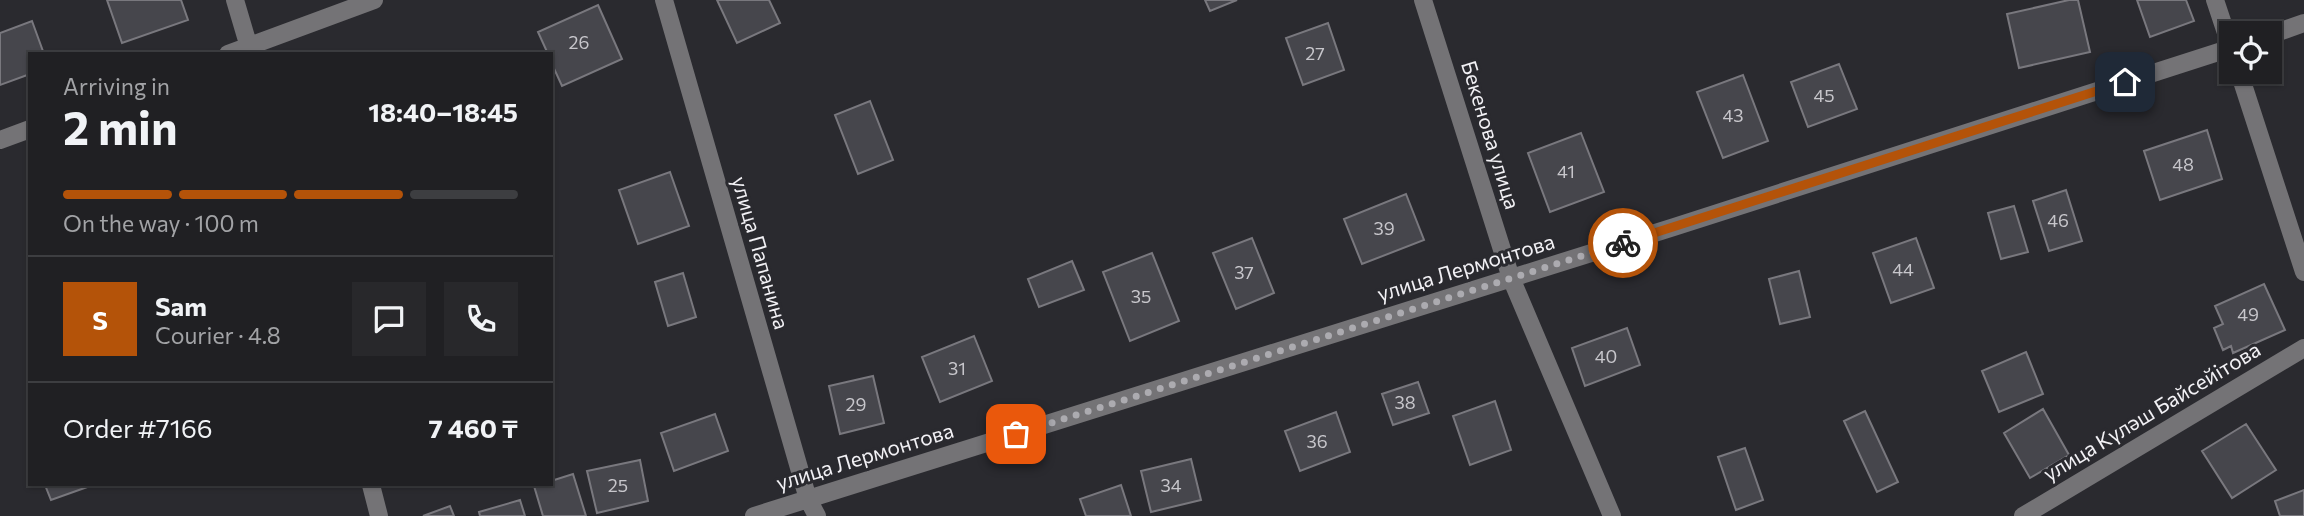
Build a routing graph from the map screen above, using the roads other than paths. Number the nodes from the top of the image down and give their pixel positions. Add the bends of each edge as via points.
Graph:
1 (234, 0) edge
2 (374, 0) edge
3 (664, 0) edge
4 (1423, 0) edge
5 (2215, 0) edge
6 (2222, 21) edge
7 (2304, 23) edge
8 (2282, 31) edge
9 (250, 50) edge
10 (2219, 52) edge
11 (2243, 84) edge
12 (28, 130) edge
13 (0, 140) edge
14 (2304, 272) edge
15 (1511, 278) junction
16 (2304, 348) edge
17 (371, 486) edge
18 (808, 499) junction
19 (379, 516) edge
20 (754, 516) edge
21 (817, 516) edge
22 (1612, 516) edge
23 (2023, 516) edge

1 - 9 street
2 - 9 street
3 - 18 street, улица Папанина
4 - 15 street, Бекенова улица
5 - 6 street
7 - 8 street
10 - 15 street, улица Лермонтова
11 - 14 street
12 - 13 street
15 - 18 street, улица Лермонтова
15 - 22 street, Бекенова улица
16 - 23 street, улица Күләш Байсейітова
17 - 19 street
18 - 20 street, улица Лермонтова
18 - 21 street, улица Папанина

